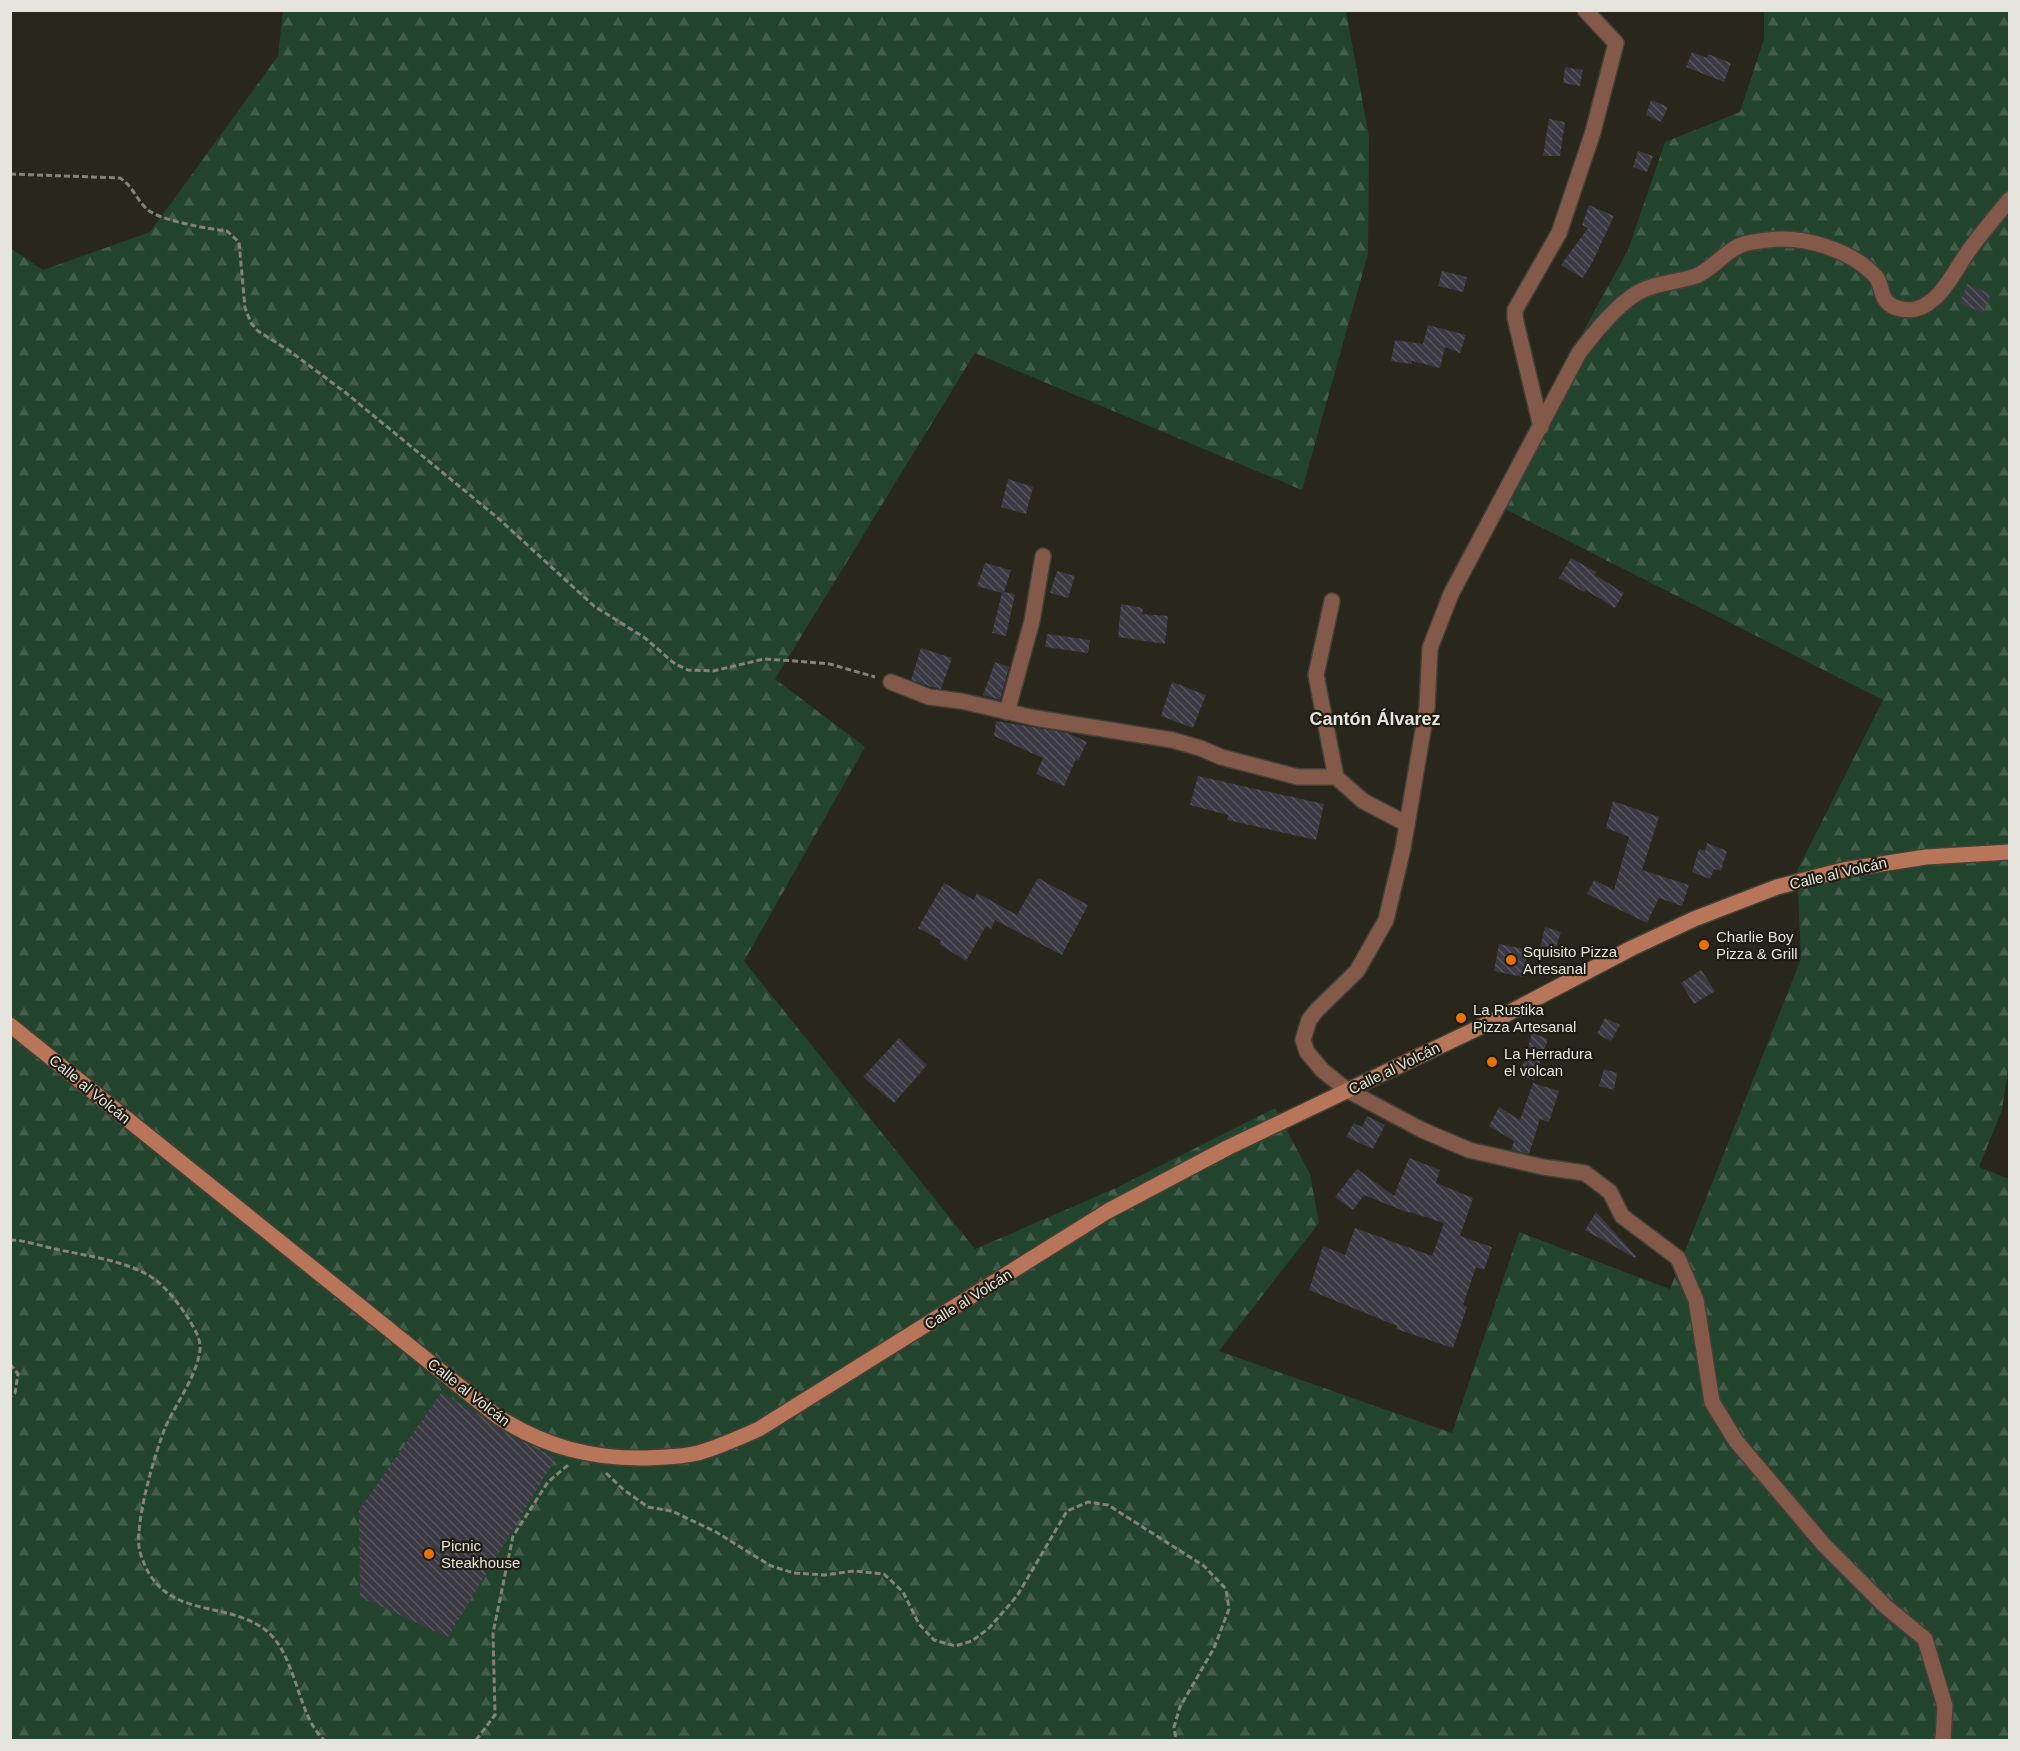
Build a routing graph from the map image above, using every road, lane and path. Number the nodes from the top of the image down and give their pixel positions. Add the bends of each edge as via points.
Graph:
1 (1585, 10) edge
2 (10, 174) edge
3 (2010, 200) edge
4 (1541, 427) junction
5 (1043, 556) dead end
6 (1332, 601) dead end
7 (891, 682) joint
8 (1006, 711) junction
9 (1336, 777) junction
10 (1407, 825) junction
11 (2010, 852) edge
12 (10, 1025) edge
13 (1347, 1090) junction
14 (10, 1240) edge
15 (10, 1364) edge
16 (10, 1397) edge
17 (582, 1454) junction
18 (324, 1740) edge
19 (476, 1740) edge
20 (1176, 1740) edge
21 (1943, 1740) edge

1 - 4 street via 1616,43 1593,132 1558,233 1515,310
2 - 7 path via 120,178 150,212 235,236 239,242 245,308 258,331 346,393 525,541 594,606 645,638 675,664 688,670 713,671 764,659 795,661 830,664
3 - 4 street via 1932,301 1917,309 1897,308 1887,302 1878,278 1838,250 1794,239 1742,245 1702,273 1642,290 1620,306 1589,339
4 - 10 street via 1451,594 1436,630
5 - 8 street via 1032,621
6 - 9 street via 1316,675
7 - 8 street via 929,697
8 - 9 street via 1172,740 1298,777
9 - 10 street via 1363,801
10 - 13 street via 1386,920 1357,971 1310,1020 1303,1040 1315,1063
11 - 13 street, Calle al Volcán via 1884,862 1777,887 1673,928
12 - 17 street, Calle al Volcán via 480,1403 518,1429
13 - 17 street, Calle al Volcán via 1108,1211 759,1429 718,1447 676,1457
13 - 21 street via 1469,1150 1586,1173 1610,1192 1622,1216 1678,1258 1696,1300 1712,1402 1736,1442 1824,1545 1885,1606 1925,1639 1945,1706
14 - 18 path via 128,1266 158,1281 197,1332 201,1347 198,1363 165,1430 145,1494 139,1550 159,1587 188,1605 246,1619 268,1633 282,1652 313,1726
15 - 16 path via 18,1374 15,1393
17 - 19 path via 548,1482 513,1536 493,1633 495,1715
17 - 20 path via 648,1507 672,1512 716,1532 771,1566 794,1573 884,1574 903,1592 919,1624 934,1640 955,1646 972,1641 1017,1596 1067,1511 1088,1502 1108,1505 1204,1566 1226,1589 1229,1609 1214,1648 1180,1707 1174,1727

